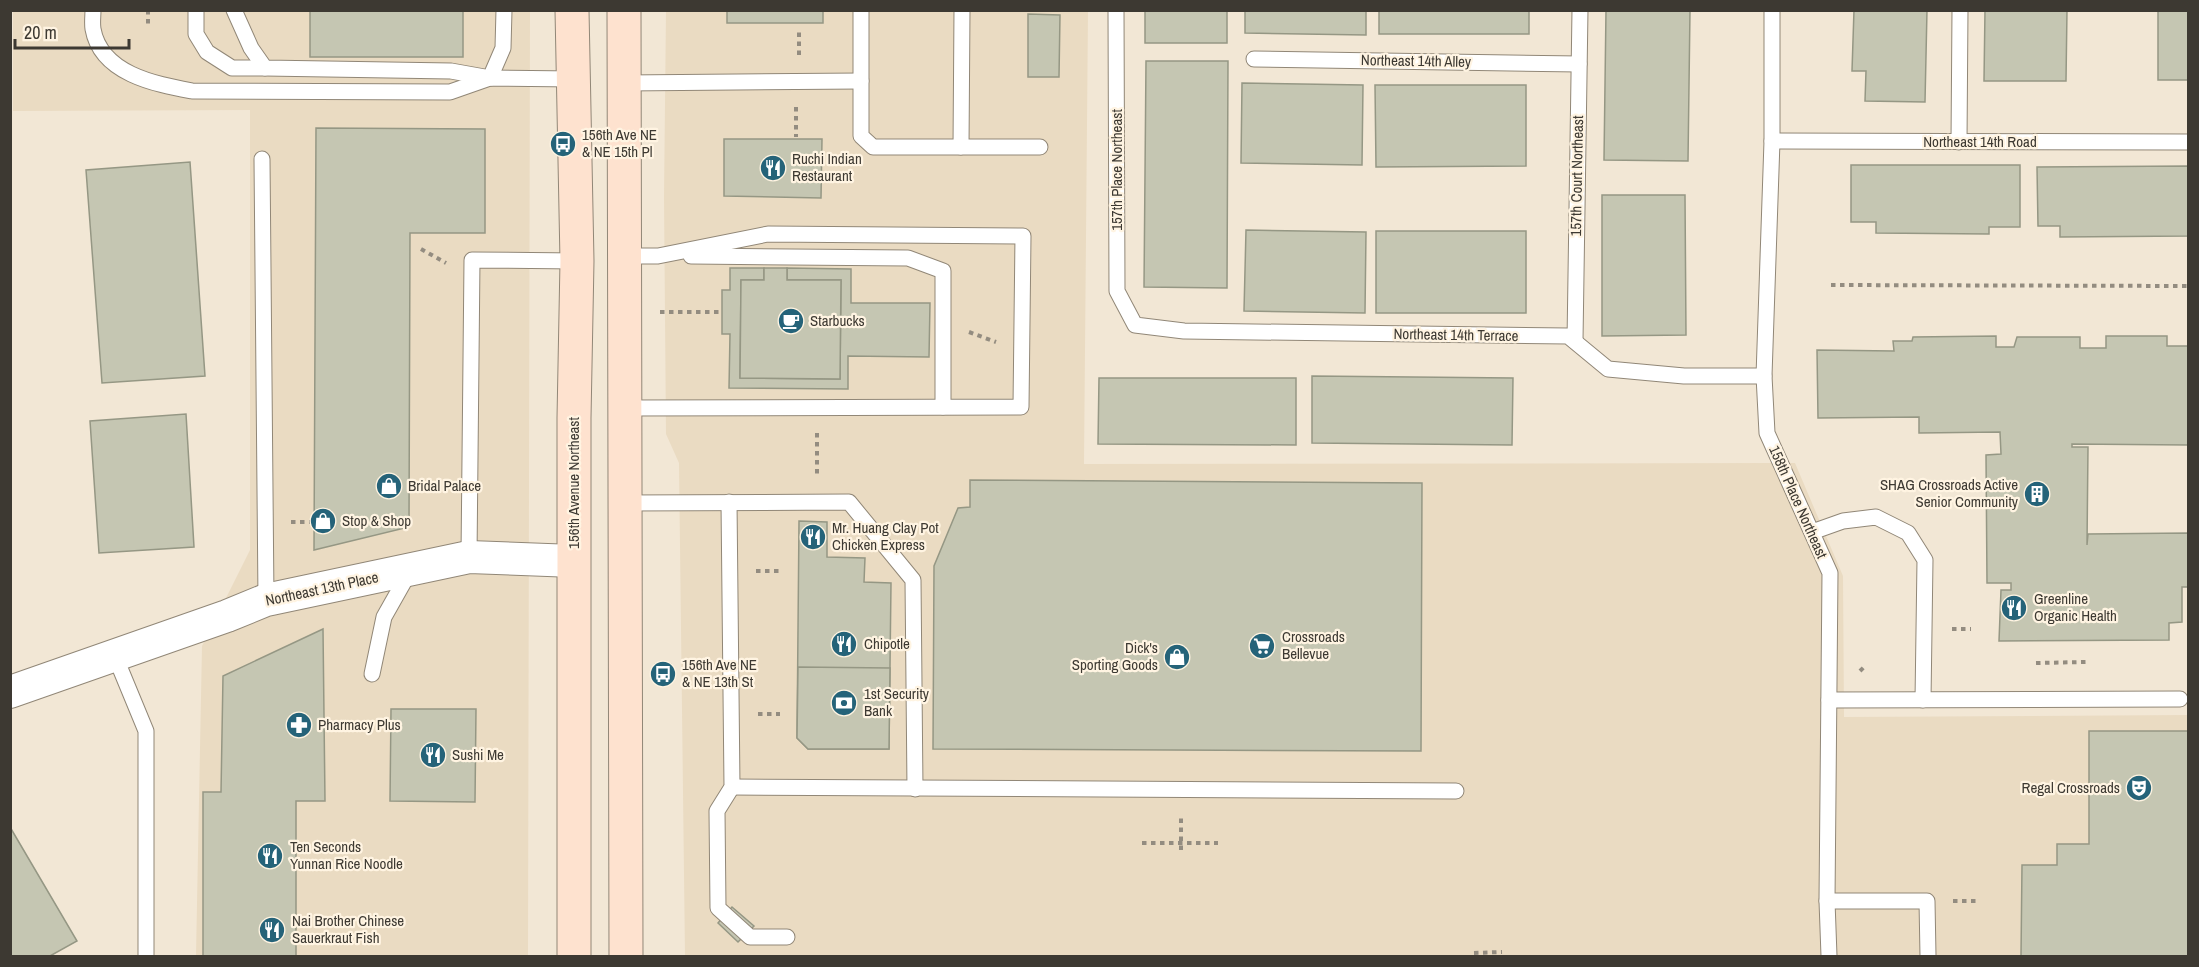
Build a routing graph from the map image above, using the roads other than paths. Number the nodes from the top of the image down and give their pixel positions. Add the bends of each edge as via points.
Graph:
1 (93, 10) edge
2 (196, 10) edge
3 (234, 10) edge
4 (504, 10) edge
5 (572, 10) edge
6 (624, 10) edge
7 (861, 10) edge
8 (962, 10) edge
9 (1116, 10) edge
10 (1580, 10) edge
11 (1772, 10) edge
12 (1960, 10) edge
13 (1254, 59) dead end
14 (1579, 64) junction
15 (266, 68) junction
16 (490, 78) junction
17 (575, 79) junction
18 (861, 81) junction
19 (625, 83) junction
20 (1772, 141) junction
21 (1959, 142) junction
22 (2188, 142) edge
23 (962, 147) junction
24 (1040, 147) dead end
25 (262, 159) dead end
26 (624, 255) junction
27 (658, 255) junction
28 (576, 261) junction
29 (1136, 325) joint
30 (1575, 341) junction
31 (1764, 376) junction
32 (943, 407) junction
33 (626, 408) junction
34 (729, 502) junction
35 (626, 503) junction
36 (1812, 532) junction
37 (469, 557) junction
38 (574, 561) junction
39 (410, 571) junction
40 (266, 600) junction
41 (115, 656) junction
42 (372, 674) dead end
43 (10, 692) edge
44 (2180, 699) dead end
45 (1829, 700) junction
46 (1923, 700) junction
47 (732, 787) junction
48 (915, 789) junction
49 (1456, 790) dead end
50 (1827, 901) junction
51 (787, 937) dead end
52 (146, 957) edge
53 (574, 957) edge
54 (626, 957) edge
55 (1829, 957) edge
56 (1928, 957) edge

1 - 16 lane via 93,29 103,53 122,69 153,84 182,89 450,92
2 - 15 lane via 196,34 207,52 232,68
3 - 15 lane via 251,48
4 - 16 lane via 504,48
5 - 17 main road, 156th Avenue Northeast
6 - 19 main road
7 - 18 lane
8 - 23 lane
9 - 29 lane, 157th Place Northeast via 1117,291
10 - 14 lane, 157th Court Northeast
11 - 20 lane, 158th Place Northeast
12 - 21 lane
13 - 14 lane, Northeast 14th Alley
14 - 30 lane, 157th Court Northeast
15 - 16 lane via 451,71
16 - 17 lane
17 - 28 main road, 156th Avenue Northeast
18 - 19 lane
18 - 23 lane via 861,136 873,147
19 - 26 main road
20 - 21 lane, Northeast 14th Road
20 - 31 lane, 158th Place Northeast
21 - 22 lane, Northeast 14th Road
23 - 24 lane
25 - 40 lane
26 - 27 lane
26 - 33 main road
27 - 32 lane via 908,258 943,271
27 - 32 lane via 768,234 1023,236 1021,407
28 - 37 lane via 472,260
28 - 38 main road, 156th Avenue Northeast
29 - 30 lane, Northeast 14th Terrace via 1184,331 1568,336
30 - 31 lane, Northeast 14th Terrace via 1608,369 1684,376
31 - 36 lane, 158th Place Northeast via 1767,433
32 - 33 lane
33 - 35 main road
34 - 35 lane
34 - 47 lane
34 - 48 lane via 849,502 913,580
35 - 54 main road
36 - 45 lane, 158th Place Northeast via 1830,573
36 - 46 lane via 1843,521 1876,517 1908,533 1925,560
37 - 38 street, Northeast 13th Place
37 - 39 street, Northeast 13th Place
38 - 53 main road, 156th Avenue Northeast
39 - 40 street, Northeast 13th Place
39 - 42 lane via 384,617
40 - 41 street, Northeast 13th Place
41 - 43 street, Northeast 13th Place
41 - 52 lane via 146,731
44 - 46 lane
45 - 46 lane
45 - 50 lane, 158th Place Northeast
47 - 48 lane
47 - 51 lane via 717,811 718,908 750,937
48 - 49 lane
50 - 55 lane, 158th Place Northeast
50 - 56 lane via 1927,901

